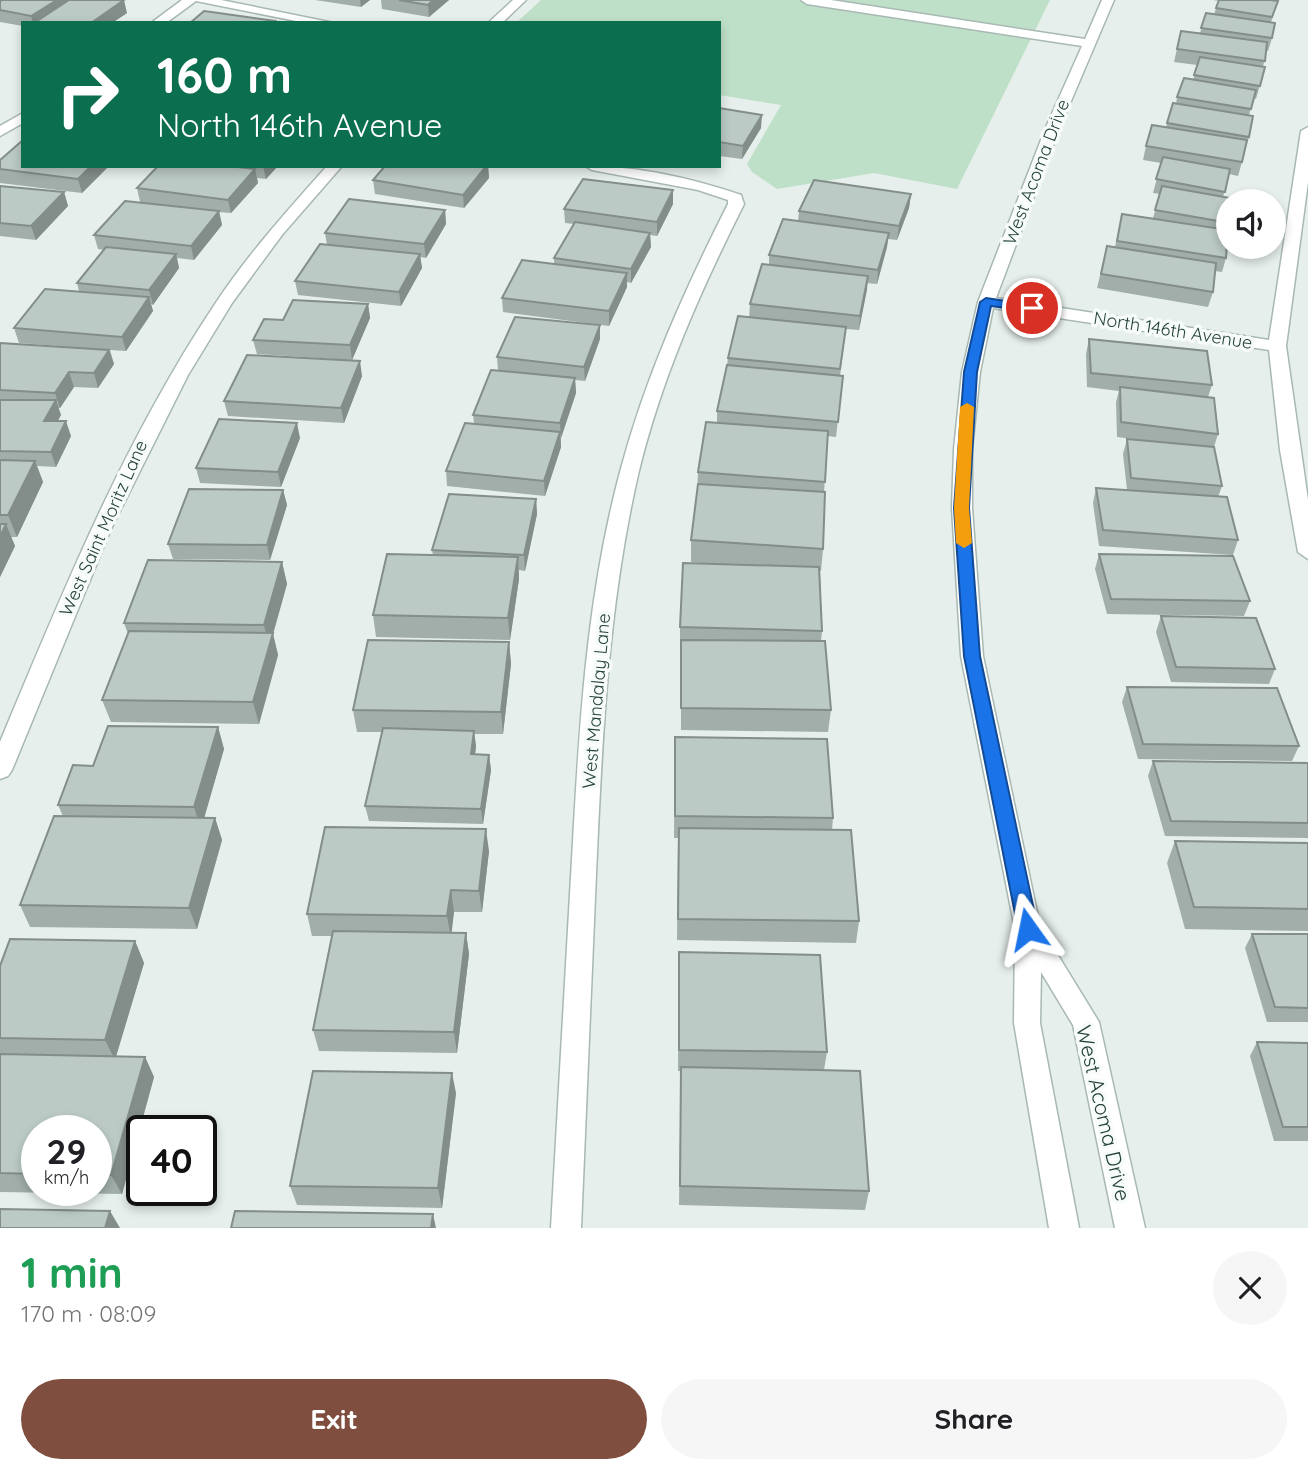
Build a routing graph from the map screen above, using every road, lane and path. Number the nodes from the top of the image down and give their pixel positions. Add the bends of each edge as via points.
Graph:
1 (190, 0) edge
2 (201, 0) edge
3 (520, 0) edge
4 (807, 0) edge
5 (1108, 0) edge
6 (160, 21) edge
7 (317, 21) edge
8 (496, 21) edge
9 (1088, 43) junction
10 (21, 118) edge
11 (1308, 131) edge
12 (0, 132) edge
13 (333, 168) edge
14 (603, 168) edge
15 (986, 302) junction
16 (1277, 346) junction
17 (1308, 552) edge
18 (6, 741) edge
19 (0, 770) edge
20 (1028, 929) junction
21 (566, 1228) edge
22 (1064, 1228) edge
23 (1130, 1228) edge

1 - 6 street
2 - 7 street
3 - 8 street
4 - 9 street
5 - 9 street, West Acoma Drive
9 - 15 street, West Acoma Drive
10 - 12 street
11 - 16 street
13 - 18 street, West Saint Moritz Lane via 238,284 168,392 112,499
14 - 21 street, West Mandalay Lane via 701,186 736,198 734,212 673,334 641,427 606,590 592,703
15 - 16 street, North 146th Avenue
15 - 20 street, West Acoma Drive via 971,372 961,508 972,656
16 - 17 street via 1289,450
18 - 19 street, West Saint Moritz Lane
20 - 22 street, West Acoma Drive via 1027,1023
20 - 23 street, West Acoma Drive via 1086,1022

